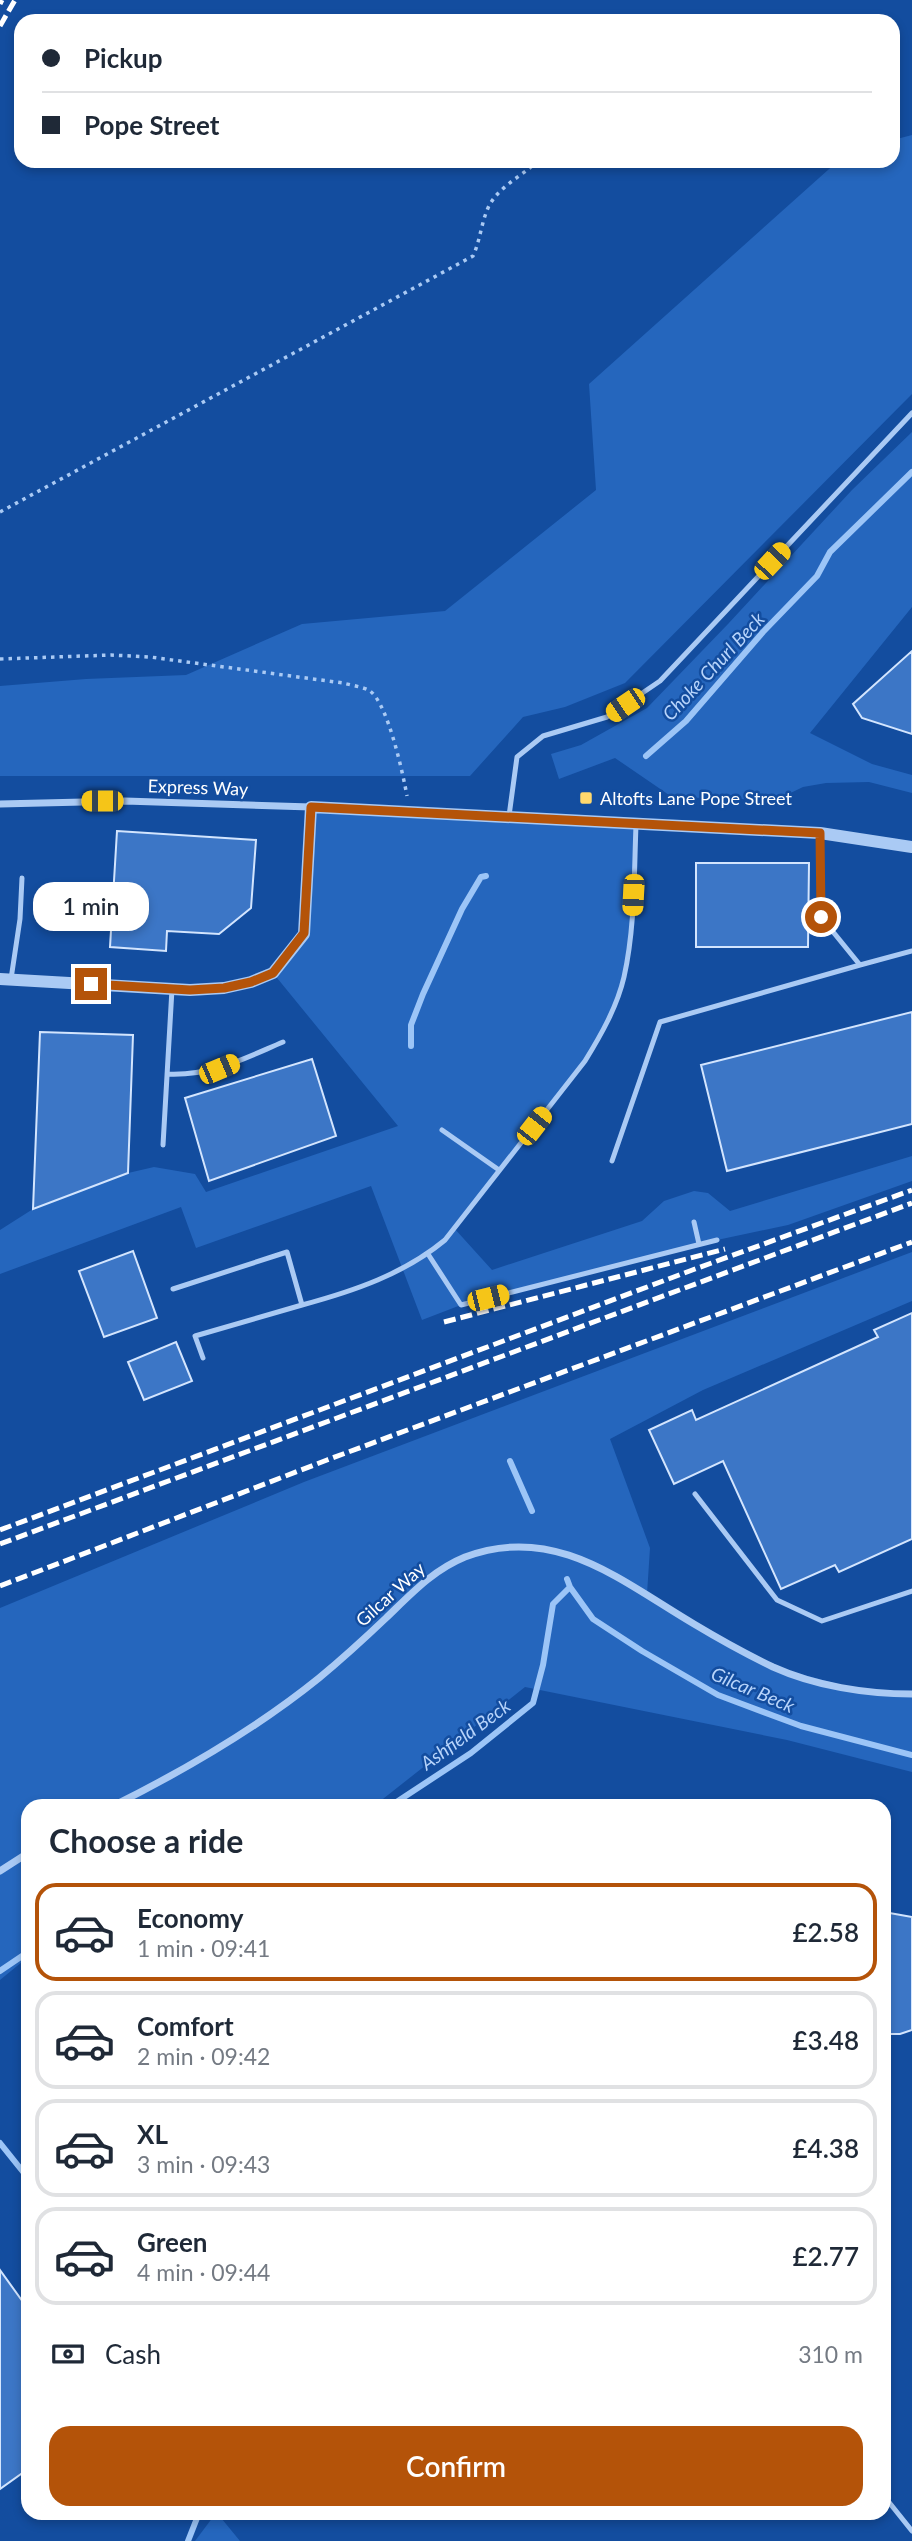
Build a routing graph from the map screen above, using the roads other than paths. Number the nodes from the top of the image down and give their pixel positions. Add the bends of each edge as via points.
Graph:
1 (912, 413) edge
2 (0, 804) edge
3 (311, 807) junction
4 (509, 818) junction
5 (636, 825) junction
6 (820, 833) junction
7 (912, 847) edge
8 (22, 878) dead end
9 (912, 951) edge
10 (860, 965) junction
11 (5, 979) edge
12 (172, 989) junction
13 (284, 1042) dead end
14 (167, 1074) junction
15 (442, 1130) dead end
16 (163, 1145) dead end
17 (612, 1161) dead end
18 (499, 1170) junction
19 (694, 1222) dead end
20 (717, 1240) dead end
21 (699, 1244) junction
22 (428, 1254) junction
23 (173, 1289) dead end
24 (302, 1305) junction
25 (203, 1358) dead end
26 (695, 1494) dead end
27 (912, 1591) edge
28 (912, 1694) edge
29 (127, 1799) edge
30 (21, 1858) edge
31 (0, 1871) edge
32 (891, 2505) edge
33 (912, 2531) edge

1 - 4 lane via 660,681 607,717 542,736 517,757
2 - 3 street, Express Way via 125,800
3 - 4 street
3 - 12 street via 304,933 273,973 224,988
4 - 5 street
5 - 6 street
5 - 18 lane via 630,942 612,1011 585,1061
6 - 7 street
6 - 10 lane via 821,917
8 - 11 lane via 20,919
9 - 10 lane
10 - 17 lane via 660,1023
11 - 12 street
12 - 14 lane
13 - 14 lane via 219,1069
14 - 16 lane
15 - 18 lane
18 - 22 lane via 445,1240
19 - 21 lane
20 - 21 lane
21 - 22 lane via 461,1305
22 - 24 lane via 392,1274
23 - 24 lane via 286,1252
24 - 25 lane via 195,1336
26 - 27 lane via 777,1600 822,1621
28 - 29 street, Gilcar Way via 812,1681 774,1667 588,1561 518,1546 466,1557 442,1568 359,1644 276,1710 185,1769
30 - 31 street
32 - 33 lane

